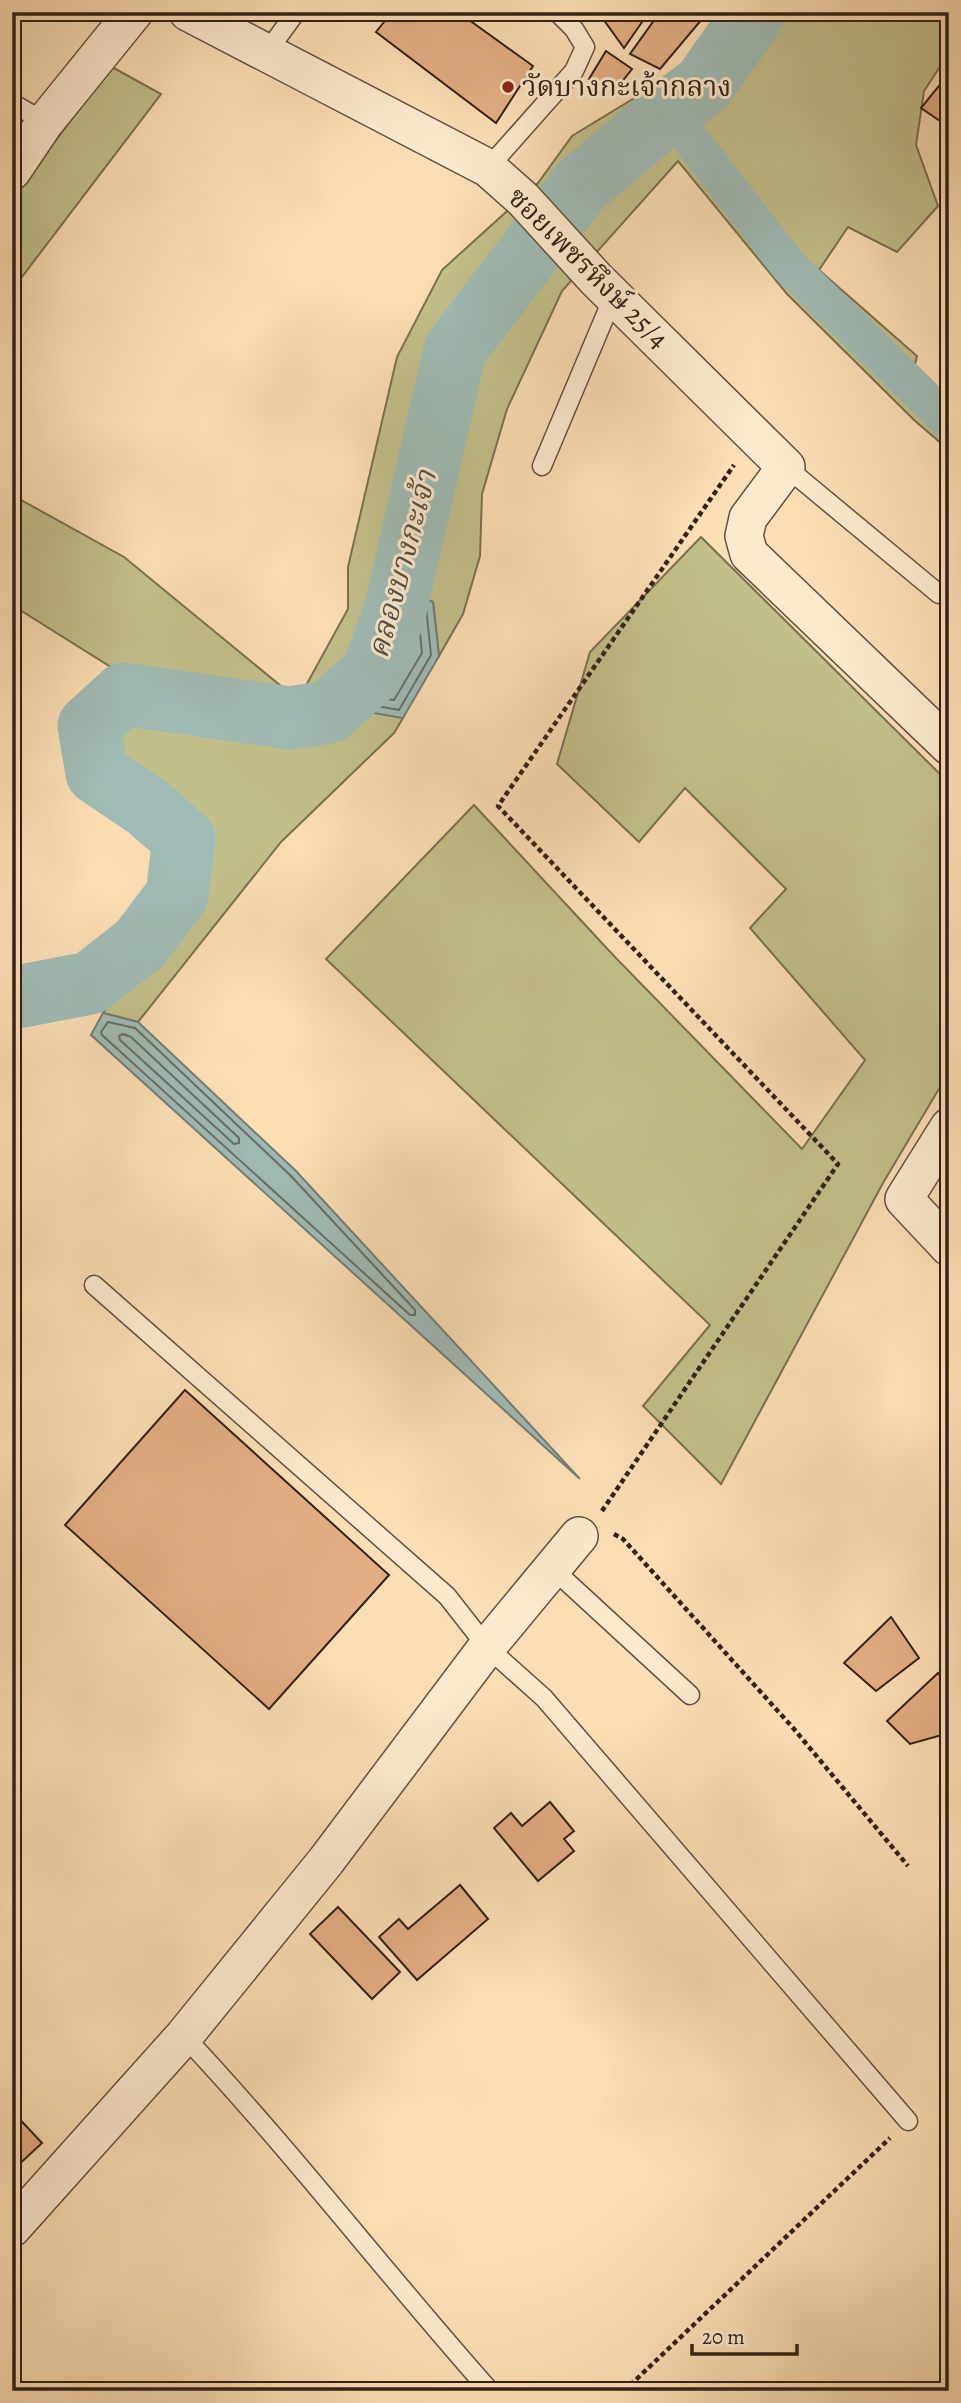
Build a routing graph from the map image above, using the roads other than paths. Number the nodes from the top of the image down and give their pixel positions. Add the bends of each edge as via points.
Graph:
1 (134, 12) edge
2 (188, 12) edge
3 (296, 12) edge
4 (557, 12) edge
5 (267, 52) junction
6 (12, 103) edge
7 (45, 122) junction
8 (488, 168) junction
9 (12, 171) edge
10 (605, 287) junction
11 (542, 466) dead end
12 (786, 467) junction
13 (939, 594) dead end
14 (949, 746) edge
15 (949, 1127) edge
16 (949, 1247) edge
17 (94, 1285) dead end
18 (595, 1526) road end
19 (553, 1569) junction
20 (487, 1647) junction
21 (690, 1695) dead end
22 (184, 2036) junction
23 (908, 2121) road end
24 (12, 2228) edge
25 (490, 2391) edge

1 - 7 street
2 - 5 street, ซอยเพชรหึงษ์ 25/4
3 - 5 lane
4 - 8 lane via 585,47 574,71
5 - 8 street, ซอยเพชรหึงษ์ 25/4
6 - 7 lane
7 - 9 street
8 - 10 street, ซอยเพชรหึงษ์ 25/4
10 - 11 lane
10 - 12 street, ซอยเพชรหึงษ์ 25/4
12 - 13 lane, ซอยเพชรหึงษ์ 25/4
12 - 14 street via 748,518 744,536 749,554
15 - 16 street via 904,1199
17 - 20 lane via 447,1596
18 - 19 street
19 - 20 street
19 - 21 lane
20 - 22 street via 326,1861
20 - 23 lane via 544,1698
22 - 24 street
22 - 25 lane via 244,2100

